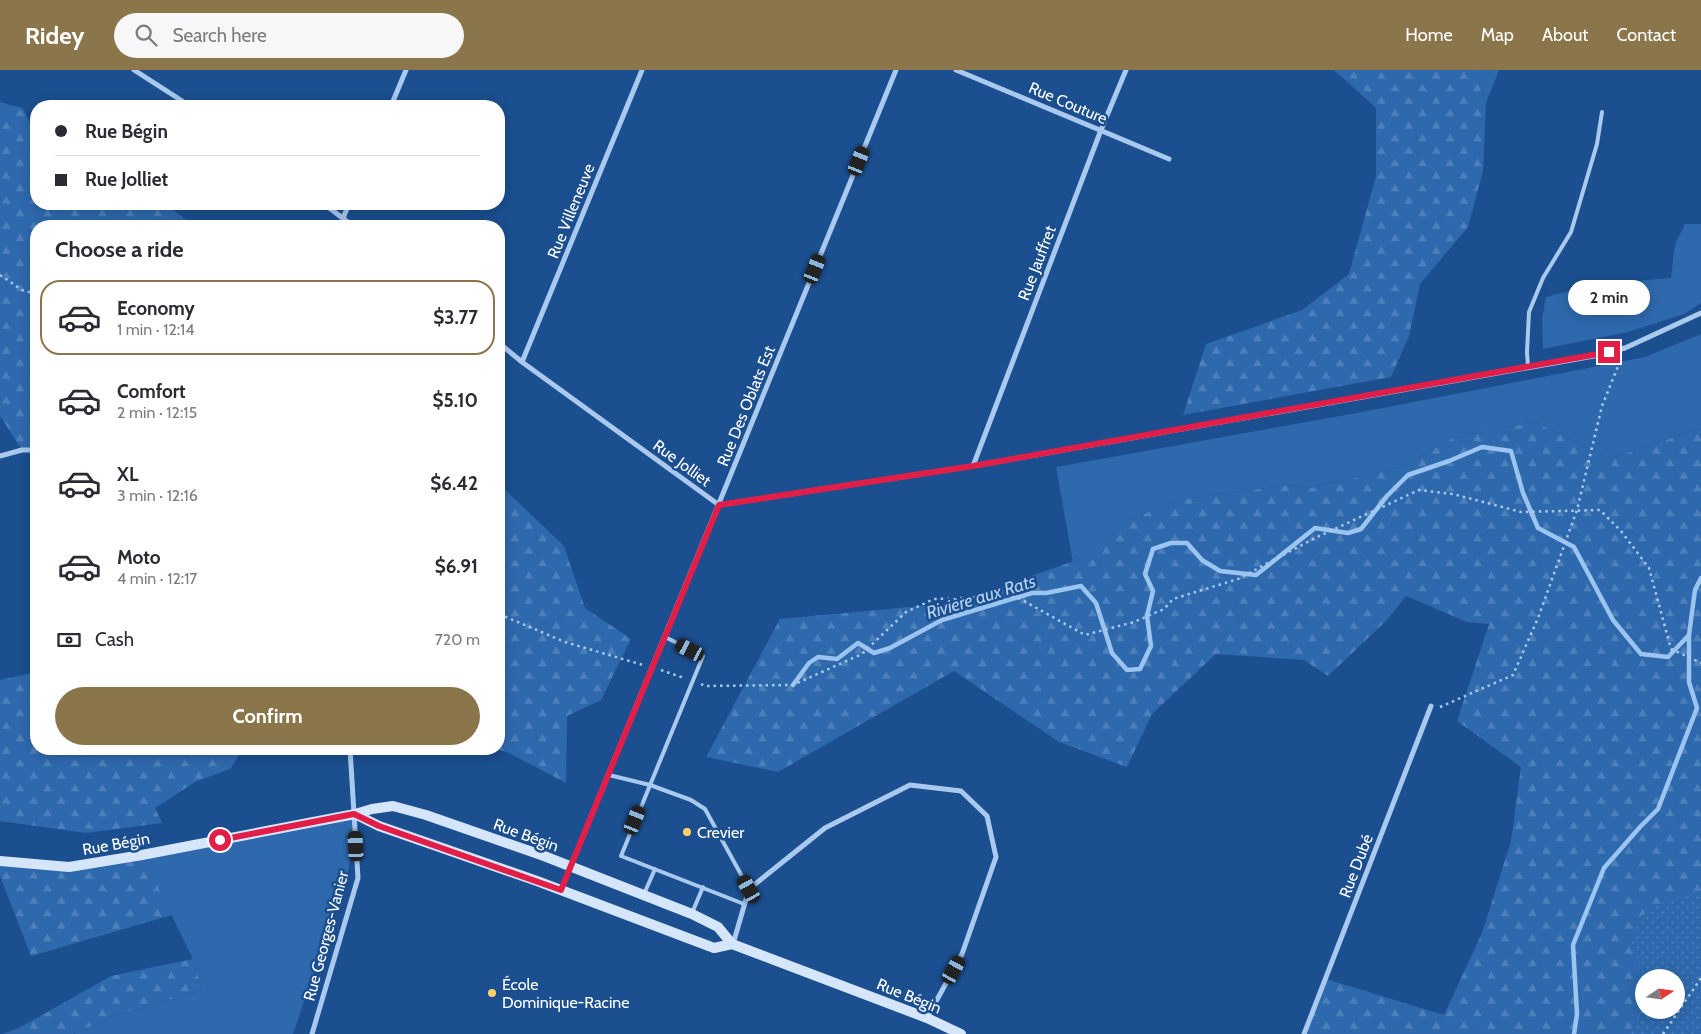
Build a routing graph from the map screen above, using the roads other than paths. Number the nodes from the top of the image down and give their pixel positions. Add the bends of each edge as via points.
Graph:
1 (134, 70) edge
2 (406, 70) edge
3 (642, 70) edge
4 (896, 70) edge
5 (956, 70) edge
6 (1126, 70) edge
7 (181, 100) edge
8 (394, 100) edge
9 (1602, 112) dead end
10 (1101, 130) junction
11 (1169, 159) dead end
12 (332, 210) edge
13 (346, 210) edge
14 (343, 218) junction
15 (346, 220) edge
16 (1701, 313) edge
17 (505, 348) edge
18 (522, 362) junction
19 (1528, 367) junction
20 (30, 450) edge
21 (0, 456) edge
22 (973, 466) junction
23 (719, 505) junction
24 (665, 637) junction
25 (1431, 706) dead end
26 (350, 755) edge
27 (609, 775) junction
28 (650, 785) junction
29 (354, 814) junction
30 (0, 861) edge
31 (571, 867) junction
32 (655, 869) junction
33 (703, 888) junction
34 (749, 889) junction
35 (561, 890) junction
36 (644, 896) junction
37 (744, 904) junction
38 (692, 914) junction
39 (732, 944) junction
40 (927, 1018) junction
41 (312, 1034) edge
42 (961, 1034) edge
43 (1304, 1034) edge

1 - 7 street
2 - 8 street
3 - 18 street, Rue Villeneuve
4 - 23 street, Rue Des Oblats Est
5 - 10 street, Rue Couture
6 - 10 street, Rue Jauffret
9 - 19 lane via 1598,144 1571,232 1544,278 1529,312
10 - 11 street, Rue Couture
10 - 22 street, Rue Jauffret
12 - 14 street
13 - 14 street
14 - 15 street
16 - 19 street, Rue Jolliet via 1625,348
17 - 18 street, Rue Jolliet
18 - 23 street, Rue Jolliet
19 - 22 street, Rue Jolliet
20 - 21 street
22 - 23 street, Rue Jolliet
23 - 24 street, Rue Des Oblats Est
24 - 27 street, Rue Des Oblats Est
24 - 28 lane via 703,656
25 - 43 street, Rue Dubé
26 - 29 street, Rue Georges-Vanier
27 - 28 lane
27 - 31 street, Rue Des Oblats Est
28 - 32 lane via 621,856
28 - 34 lane via 705,808
29 - 30 street, Rue Bégin via 69,867
29 - 31 street, Rue Bégin via 393,806
29 - 35 street, Rue Bégin via 379,826
29 - 41 street, Rue Georges-Vanier via 358,878
31 - 35 street, Rue Des Oblats Est
31 - 36 street, Rue Bégin
32 - 33 lane
32 - 36 lane
33 - 37 lane
33 - 38 lane
34 - 37 street
34 - 40 street via 825,828 910,785 961,791 987,816 996,856 962,954
35 - 39 street, Rue Bégin via 714,948
36 - 38 street, Rue Bégin
37 - 39 street
38 - 39 street, Rue Bégin via 718,927
39 - 40 street, Rue Bégin
40 - 42 street, Rue Bégin

